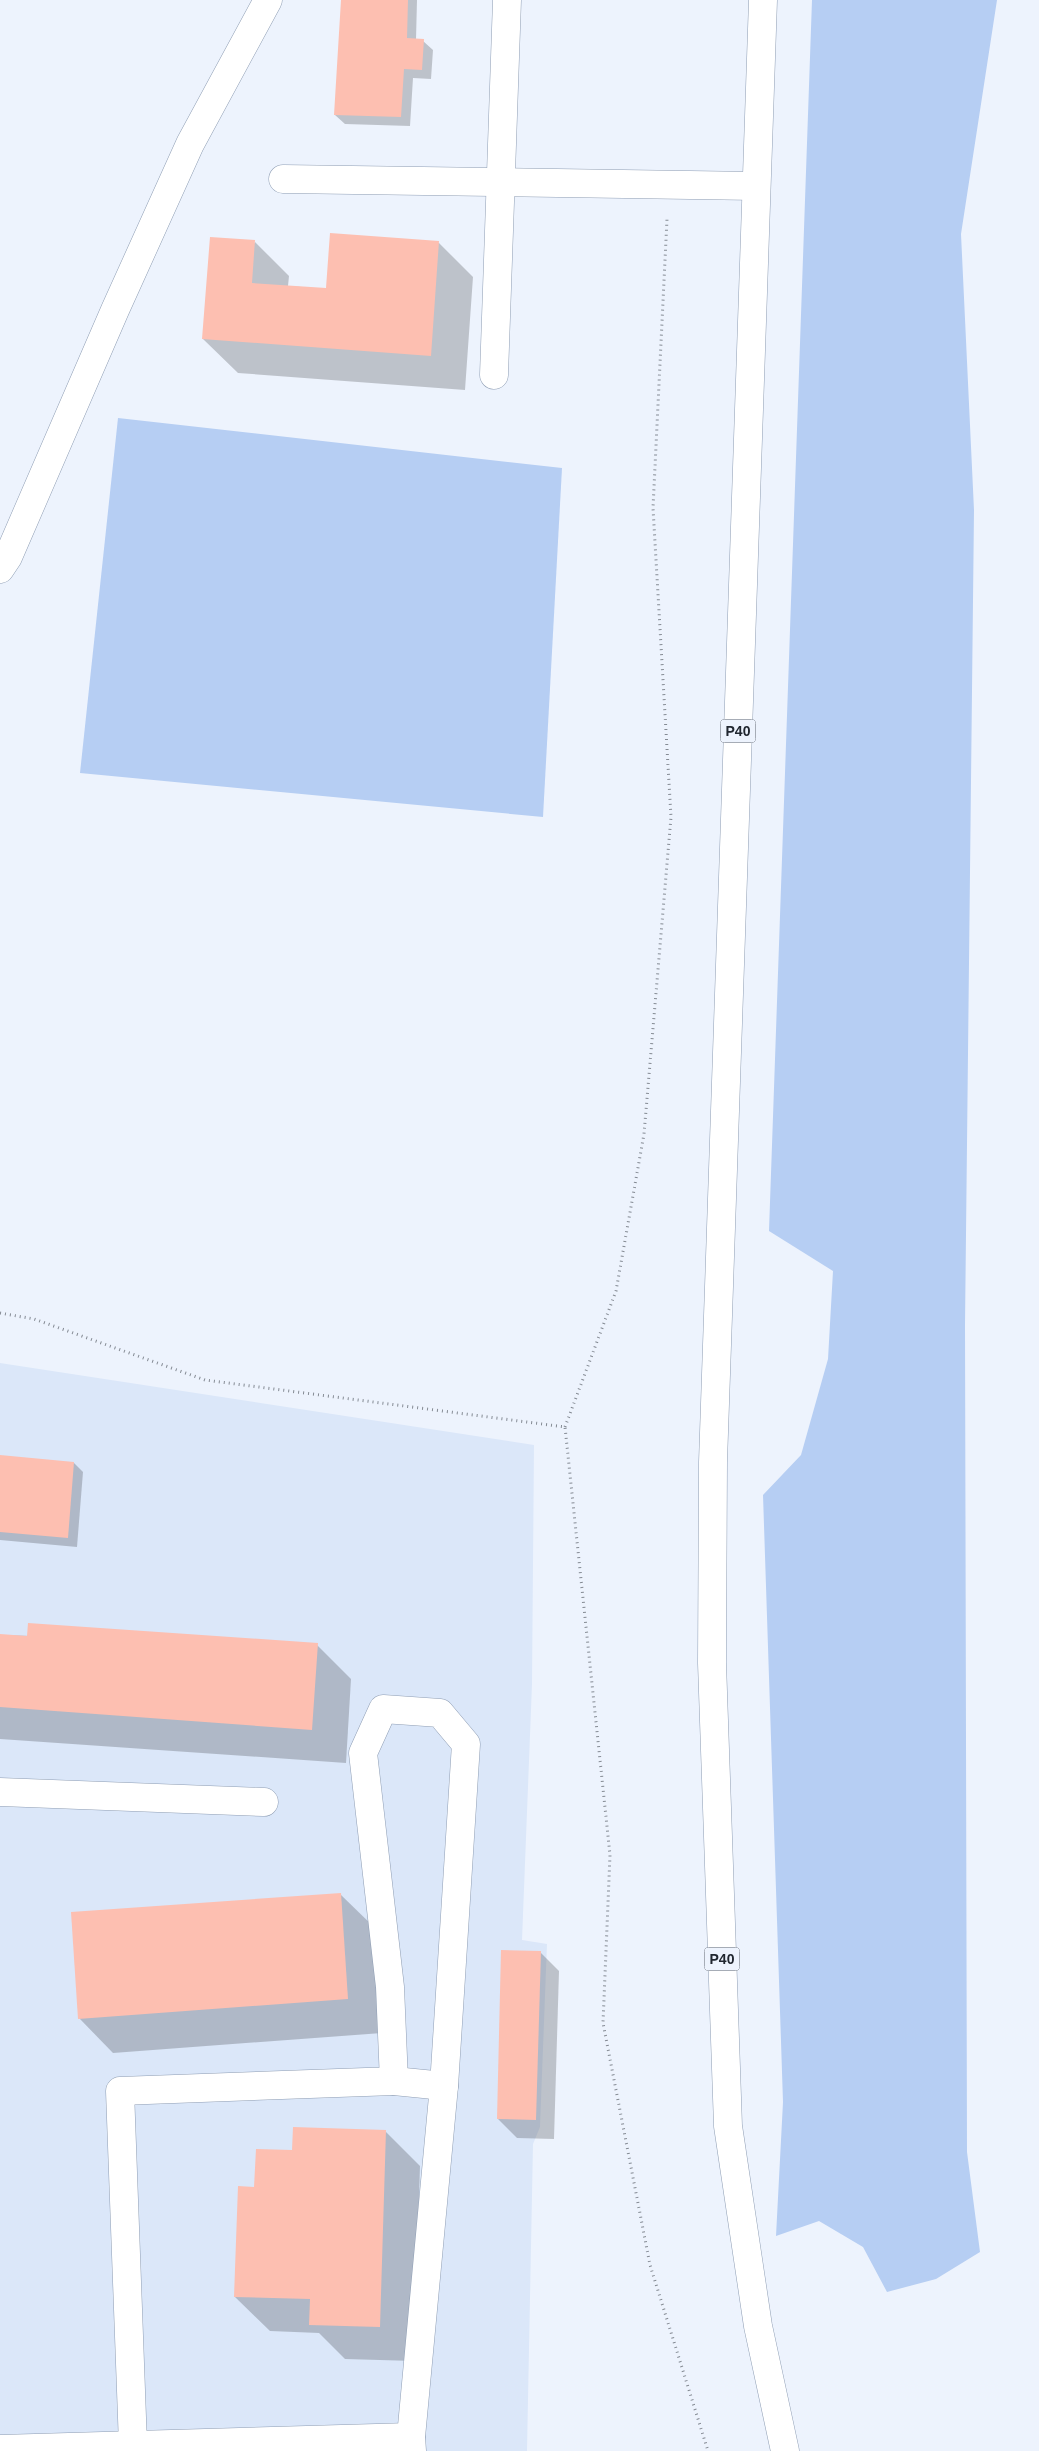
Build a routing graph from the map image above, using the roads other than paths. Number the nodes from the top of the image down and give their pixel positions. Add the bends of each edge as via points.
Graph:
1 (268, 0) edge
2 (507, 0) edge
3 (763, 0) edge
4 (283, 179) dead end
5 (501, 182) junction
6 (756, 186) junction
7 (494, 375) dead end
8 (0, 569) edge
9 (0, 1792) edge
10 (264, 1802) dead end
11 (394, 2080) junction
12 (444, 2086) junction
13 (412, 2444) edge
14 (134, 2445) junction
15 (0, 2449) edge
16 (785, 2451) edge

1 - 8 main road via 190,144
2 - 5 main road
3 - 6 main road, Р40
4 - 5 main road
5 - 6 main road
5 - 7 main road
6 - 16 main road, Р40 via 713,1452 712,1663 728,2126 758,2326
9 - 10 main road
11 - 12 main road
11 - 12 main road via 390,1987 363,1753 383,1710 440,1713 466,1744
11 - 14 main road via 120,2091
12 - 13 main road
13 - 14 main road
14 - 15 main road

